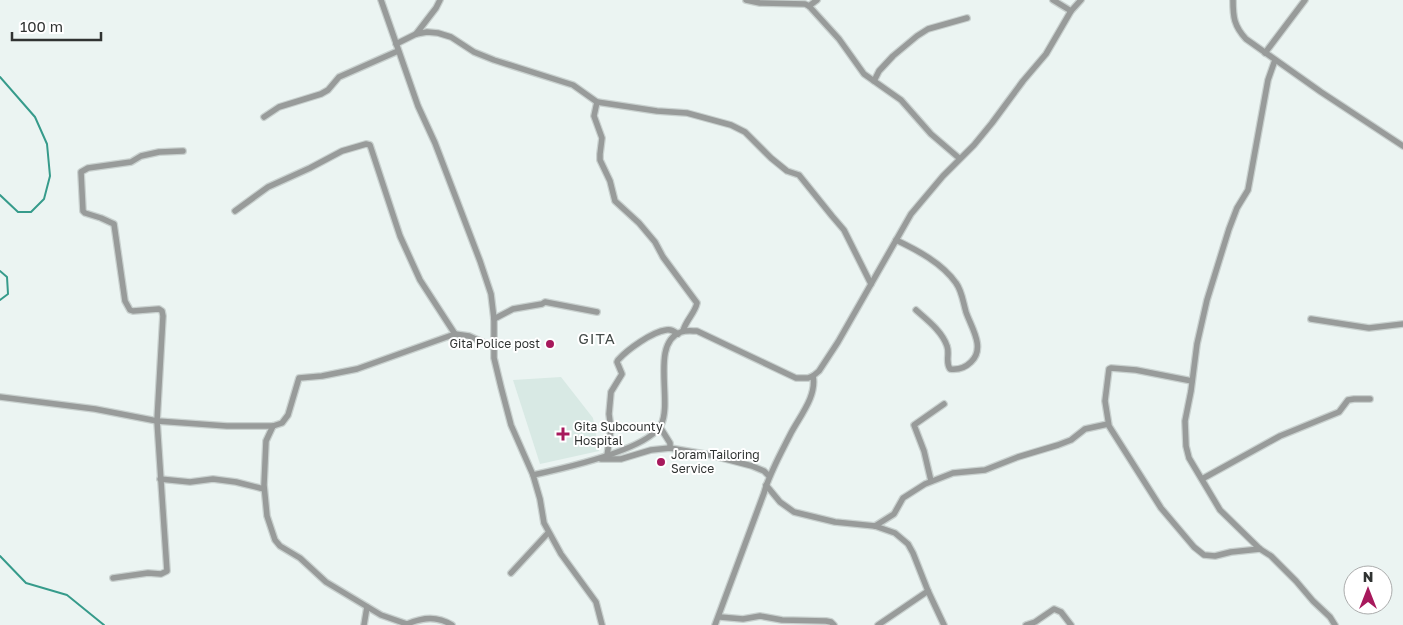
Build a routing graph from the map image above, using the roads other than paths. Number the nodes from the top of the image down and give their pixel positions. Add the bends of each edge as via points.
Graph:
1 (381, 0) edge
2 (440, 0) edge
3 (746, 0) edge
4 (817, 0) edge
5 (1053, 0) edge
6 (1081, 0) edge
7 (1233, 0) edge
8 (1305, 0) edge
9 (810, 6) junction
10 (1071, 11) junction
11 (967, 18) dead end
12 (416, 34) junction
13 (396, 44) junction
14 (398, 51) junction
15 (1266, 53) junction
16 (1275, 60) junction
17 (874, 81) junction
18 (597, 102) junction
19 (264, 117) dead end
20 (1403, 145) edge
21 (183, 151) dead end
22 (959, 158) junction
23 (235, 211) dead end
24 (896, 240) junction
25 (871, 284) junction
26 (916, 310) dead end
27 (597, 312) dead end
28 (494, 319) junction
29 (1311, 319) dead end
30 (1403, 324) edge
31 (681, 332) junction
32 (455, 334) junction
33 (493, 347) junction
34 (813, 376) junction
35 (1192, 381) junction
36 (0, 397) edge
37 (1370, 399) dead end
38 (944, 404) dead end
39 (158, 421) junction
40 (1108, 424) junction
41 (273, 426) junction
42 (660, 427) junction
43 (670, 448) junction
44 (607, 456) junction
45 (596, 459) junction
46 (533, 475) junction
47 (769, 476) junction
48 (160, 479) junction
49 (1202, 479) junction
50 (931, 481) junction
51 (766, 486) junction
52 (264, 489) junction
53 (875, 526) junction
54 (548, 533) junction
55 (1260, 550) junction
56 (511, 573) dead end
57 (113, 578) dead end
58 (928, 591) junction
59 (367, 607) junction
60 (720, 616) junction
61 (407, 624) edge
62 (364, 625) edge
63 (452, 625) edge
64 (602, 625) edge
65 (715, 625) edge
66 (834, 625) edge
67 (878, 625) edge
68 (944, 625) edge
69 (1026, 625) edge
70 (1071, 625) edge
71 (1335, 625) edge

1 - 13 street
2 - 12 street
3 - 9 street
4 - 9 street
5 - 10 street
6 - 10 street
7 - 15 street via 1237,30
8 - 15 street
9 - 17 street via 864,74
10 - 22 street via 1046,54 974,145
11 - 17 street via 928,29 917,36 893,56
12 - 13 street
12 - 18 street via 427,32 451,37 474,52 573,86
13 - 14 street
14 - 19 street via 339,77 321,94 279,107
14 - 28 street via 480,261
15 - 16 street
16 - 20 street
16 - 35 street via 1268,80 1248,190 1237,208 1213,278 1196,344
17 - 22 street via 901,100 931,134
18 - 25 street via 657,112 687,113 746,132 787,171 799,175 844,230
18 - 31 street via 594,116 602,138 600,160 610,180 615,201 655,242 697,303
21 - 39 street via 159,152 131,162 88,168 81,172 83,211 114,224 128,307 133,311 162,311
22 - 24 street via 911,214
23 - 32 street via 268,187 342,150 370,145 400,236 420,280
24 - 25 street
24 - 26 street via 931,260 957,284 976,337 976,358 966,367 950,369 943,337
25 - 34 street via 838,342
27 - 28 street via 544,302
28 - 33 street
29 - 30 street via 1369,328
31 - 34 street via 697,331 796,378
31 - 42 street via 670,343 665,357 665,403
31 - 44 street via 666,330 656,334 634,346 618,360 623,371 611,392
32 - 33 street via 469,336
32 - 41 street via 358,369 299,378 288,415 282,423
33 - 46 street via 511,425
34 - 47 street via 814,386 808,401
35 - 40 street via 1136,370 1109,369
35 - 49 street via 1185,421 1186,446 1189,458
36 - 39 street
37 - 49 street via 1348,400 1339,412 1280,436
38 - 50 street via 914,425
39 - 41 street
39 - 48 street
40 - 50 street via 1084,429 1071,440 985,470 953,473
40 - 55 street via 1161,508 1194,547 1204,555 1215,556
41 - 52 street via 266,441
42 - 43 street
42 - 44 street via 630,447
43 - 45 street via 622,459
43 - 47 street via 752,466
44 - 45 street
45 - 46 street
46 - 54 street
47 - 51 street
48 - 52 street via 190,482 213,479
48 - 57 street via 167,571
49 - 55 street via 1220,510
50 - 53 street via 903,498 894,514
51 - 53 street via 794,512 835,522
51 - 60 street
52 - 59 street via 267,516 280,546 300,558 326,582
53 - 58 street via 895,533 908,544
54 - 56 street
54 - 64 street via 596,602
55 - 71 street via 1271,556 1296,581
58 - 67 street
58 - 68 street
59 - 61 street
59 - 62 street
60 - 65 street
60 - 66 street via 826,621
61 - 63 street via 428,618
69 - 70 street via 1054,609

